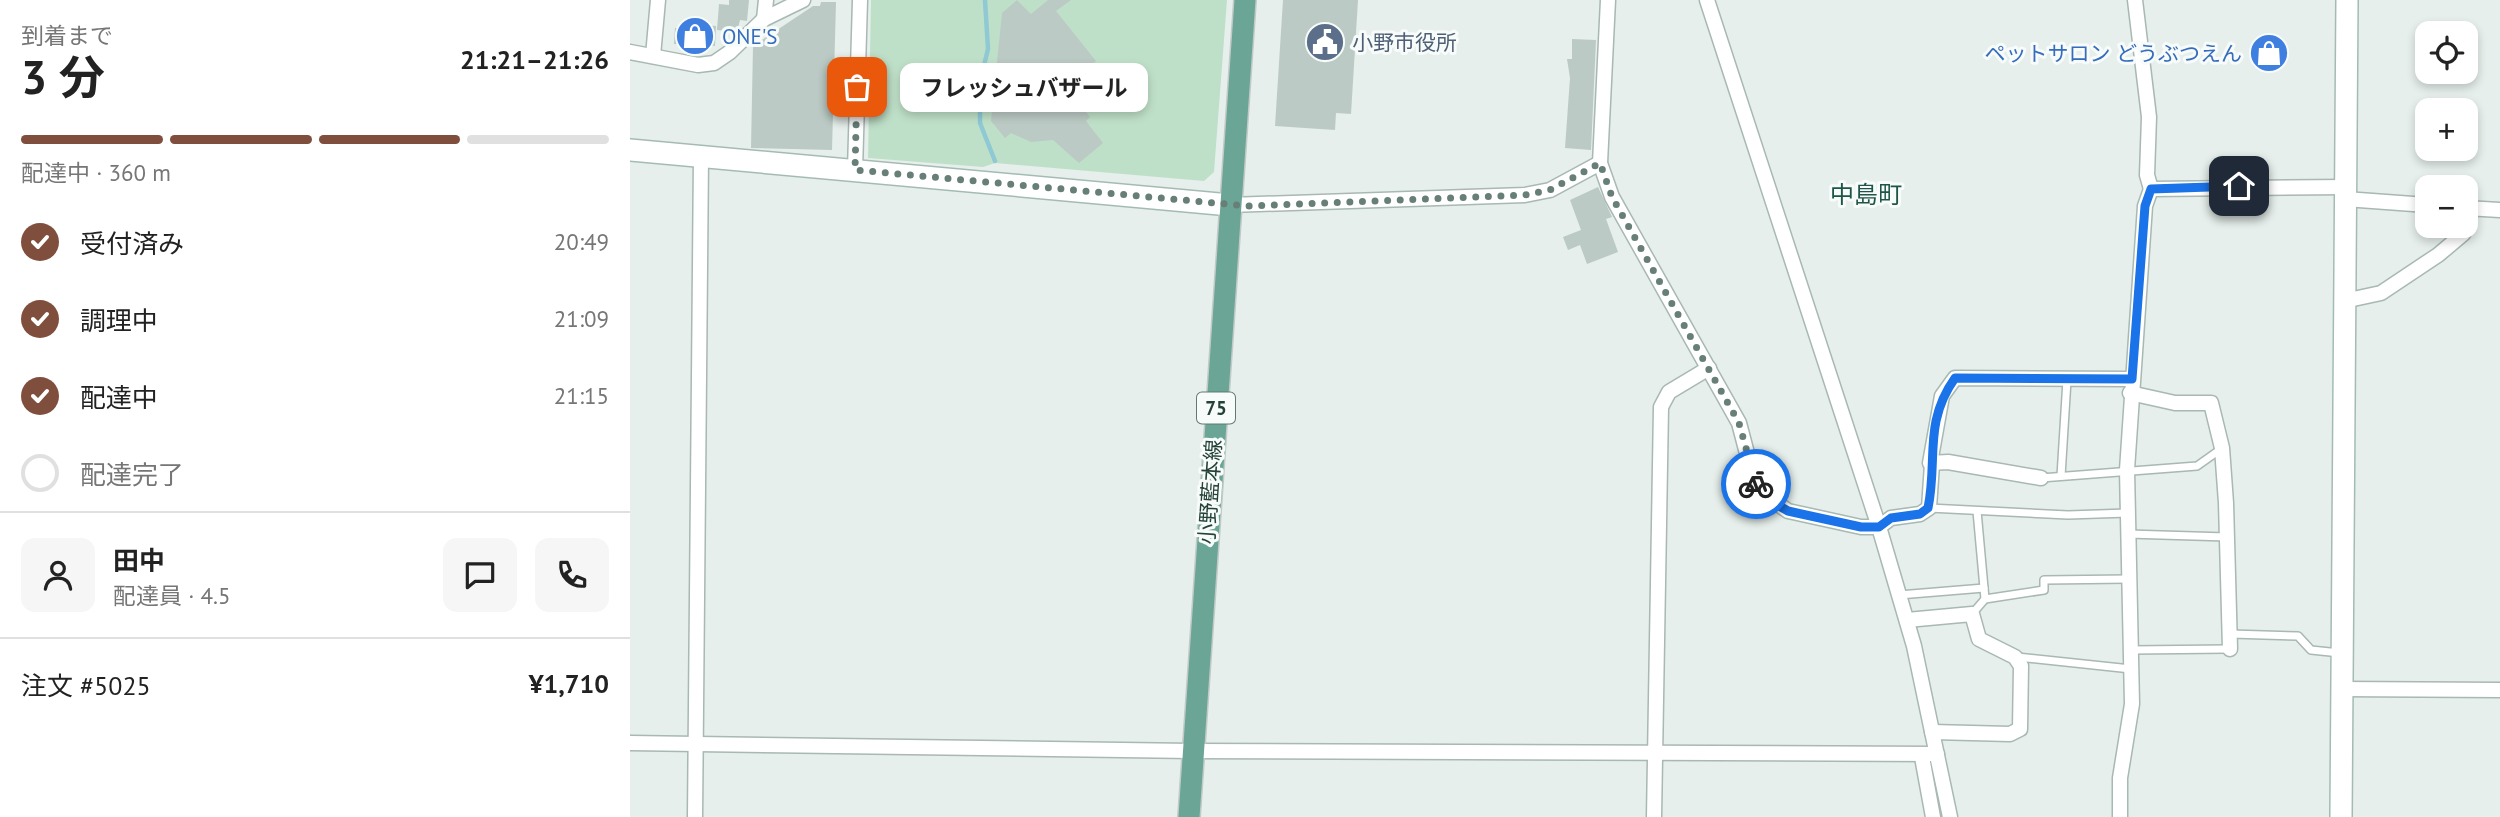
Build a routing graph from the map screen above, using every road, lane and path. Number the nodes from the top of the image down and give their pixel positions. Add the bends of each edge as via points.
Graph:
1 (659, 0) edge
2 (766, 0) edge
3 (803, 0) edge
4 (860, 0) edge
5 (1245, 0) edge
6 (1608, 0) edge
7 (1707, 0) edge
8 (2135, 0) edge
9 (2347, 0) edge
10 (764, 19) junction
11 (630, 52) edge
12 (653, 56) junction
13 (630, 150) edge
14 (701, 156) junction
15 (1600, 163) junction
16 (855, 170) junction
17 (2151, 189) junction
18 (2346, 193) junction
19 (2415, 203) edge
20 (1230, 205) junction
21 (2478, 209) edge
22 (2500, 210) edge
23 (2458, 238) edge
24 (2344, 301) junction
25 (1709, 368) junction
26 (2067, 380) junction
27 (2131, 386) junction
28 (2222, 448) junction
29 (1932, 464) junction
30 (2127, 470) junction
31 (2061, 476) junction
32 (2041, 478) joint
33 (1928, 508) junction
34 (1977, 511) junction
35 (2127, 513) junction
36 (1879, 527) junction
37 (2128, 534) junction
38 (2228, 537) junction
39 (2129, 579) junction
40 (1984, 588) junction
41 (1899, 595) junction
42 (1985, 599) junction
43 (1972, 614) junction
44 (1906, 620) junction
45 (2230, 642) junction
46 (2131, 650) junction
47 (2341, 653) junction
48 (2015, 657) junction
49 (2131, 669) junction
50 (2340, 689) junction
51 (2500, 691) edge
52 (1932, 732) junction
53 (630, 744) edge
54 (695, 744) junction
55 (1192, 751) junction
56 (1655, 754) junction
57 (1937, 754) junction
58 (1922, 757) junction
59 (695, 817) edge
60 (1189, 817) edge
61 (1654, 817) edge
62 (1933, 817) edge
63 (1950, 817) edge
64 (2120, 817) edge
65 (2341, 817) edge

1 - 12 street
2 - 10 street
3 - 10 street
4 - 16 street
5 - 20 main road, 小野藍本線 / 75
6 - 15 street
7 - 36 street
8 - 17 street via 2150,117 2147,174
9 - 18 street
10 - 12 street via 714,63 698,65
11 - 12 street
13 - 14 street
14 - 16 street
14 - 54 street
15 - 20 street via 1550,190 1525,195
15 - 25 street via 1612,197
16 - 20 street
17 - 18 street
17 - 27 street via 2145,206
18 - 19 street
18 - 24 street
20 - 55 main road, 小野藍本線 / 75
21 - 22 street
23 - 24 street via 2381,293
24 - 47 street
25 - 36 street via 1739,423 1754,480 1762,493 1788,511
25 - 56 street via 1669,392 1661,407
26 - 27 street
26 - 29 street via 1955,378 1942,396 1930,451
26 - 31 lane
27 - 28 street via 2175,403 2211,403
27 - 30 street
28 - 30 lane via 2197,466
28 - 38 street
29 - 32 street via 1948,462
29 - 33 street
30 - 31 lane
30 - 35 street
31 - 32 lane
33 - 34 lane
33 - 36 street via 1920,514 1891,518
34 - 35 lane
34 - 40 lane
35 - 37 street
36 - 41 street
37 - 38 lane
37 - 39 street
38 - 45 street
39 - 42 lane via 2044,580 2044,590
39 - 46 street
40 - 41 lane
40 - 42 lane
41 - 44 street
42 - 43 lane
43 - 44 street
43 - 48 street via 1979,639
44 - 52 street
45 - 46 lane
45 - 47 lane via 2298,636 2311,650
46 - 49 street
47 - 50 street
48 - 49 lane
48 - 52 street via 2021,666 2020,729 2010,734
49 - 64 street
50 - 51 street
50 - 65 street
52 - 57 street
53 - 54 street
54 - 55 street
54 - 59 street
55 - 56 street
55 - 60 main road, 小野藍本線 / 75
56 - 58 street
56 - 61 street
57 - 58 street
57 - 63 street
58 - 62 street

